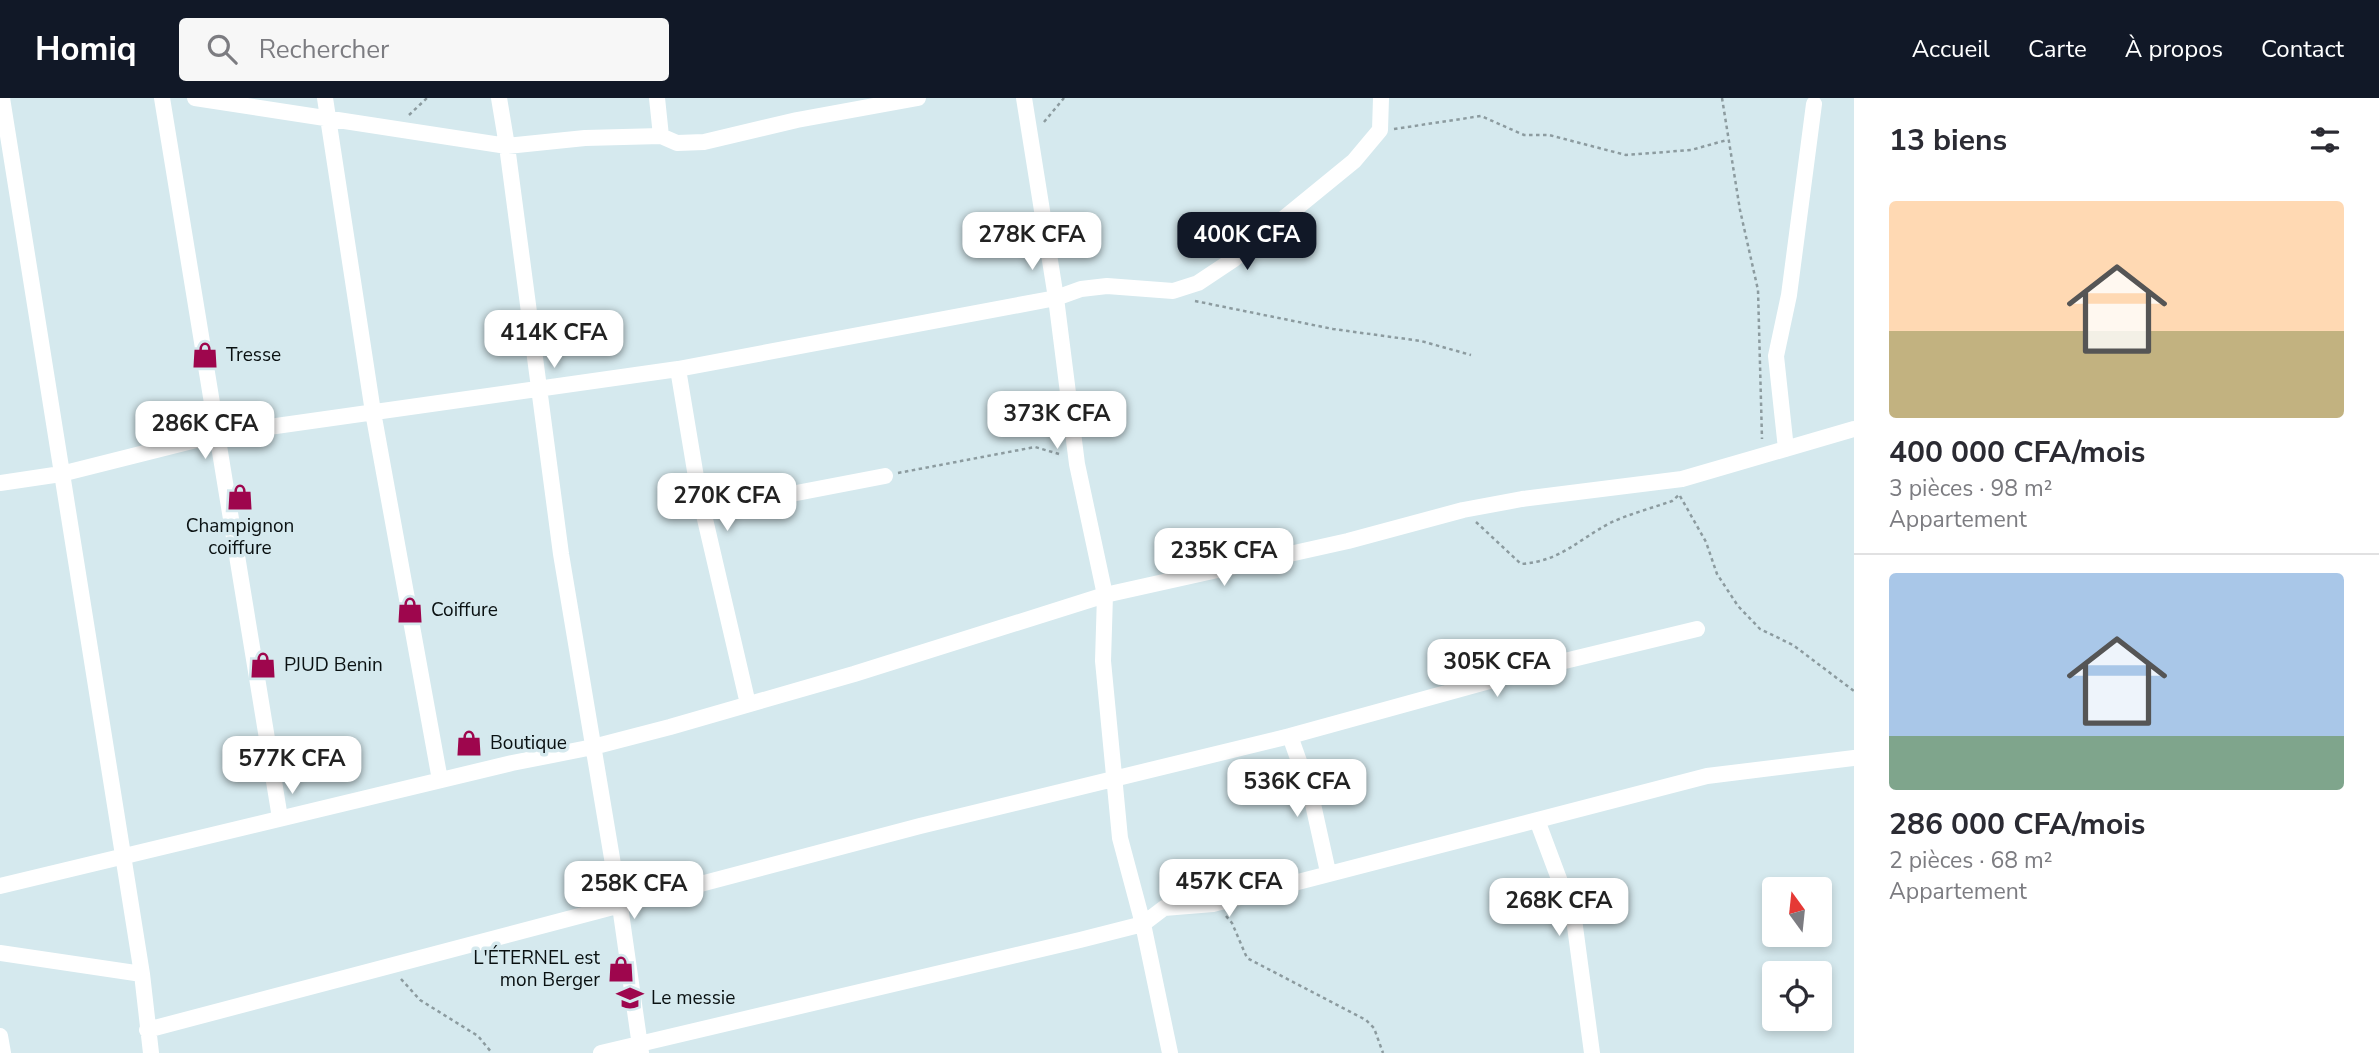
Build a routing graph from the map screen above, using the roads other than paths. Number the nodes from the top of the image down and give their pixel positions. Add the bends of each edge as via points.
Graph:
1 (2, 98) edge
2 (162, 98) edge
3 (195, 98) edge
4 (326, 98) edge
5 (499, 98) edge
6 (657, 98) edge
7 (918, 98) edge
8 (1024, 98) edge
9 (1383, 100) edge
10 (1814, 104) dead end
11 (329, 117) junction
12 (661, 136) junction
13 (507, 146) junction
14 (1056, 299) junction
15 (678, 369) junction
16 (540, 390) junction
17 (373, 412) junction
18 (1854, 429) edge
19 (220, 434) junction
20 (1786, 449) junction
21 (61, 474) junction
22 (885, 476) road end
23 (0, 483) edge
24 (703, 511) junction
25 (1105, 595) junction
26 (1696, 629) dead end
27 (748, 704) junction
28 (1290, 736) junction
29 (593, 747) junction
30 (1854, 758) edge
31 (440, 780) junction
32 (1113, 780) junction
33 (280, 818) junction
34 (1537, 820) junction
35 (123, 857) junction
36 (1328, 872) junction
37 (0, 886) edge
38 (620, 906) junction
39 (1143, 924) junction
40 (0, 953) edge
41 (142, 974) junction
42 (147, 1030) junction
43 (0, 1036) edge
44 (640, 1049) edge
45 (3, 1053) edge
46 (151, 1053) edge
47 (601, 1053) edge
48 (1170, 1053) edge
49 (1592, 1053) edge

1 - 21 street
2 - 19 street
3 - 11 street
4 - 11 street
5 - 13 street
6 - 12 street
7 - 12 street via 704,142 677,143
8 - 14 street
9 - 14 street via 1380,130 1354,161 1198,283 1173,291 1107,286 1081,289
10 - 20 street via 1789,295 1776,356
11 - 13 street
11 - 17 street
12 - 13 street
13 - 16 street
14 - 15 street
14 - 25 street via 1077,464
15 - 16 street
15 - 24 street
16 - 17 street
16 - 29 street
17 - 19 street
17 - 31 street
18 - 20 street
19 - 21 street
19 - 33 street
20 - 25 street via 1682,478 1463,510 1348,541
21 - 23 street
21 - 35 street
22 - 24 street
24 - 27 street
25 - 27 street
25 - 32 street via 1103,661
26 - 28 street
27 - 29 street
28 - 32 street
28 - 36 street via 1311,795
29 - 31 street
29 - 38 street
30 - 34 street via 1707,776
31 - 33 street
32 - 38 street
32 - 39 street via 1120,838
33 - 35 street
34 - 36 street
34 - 49 street via 1574,919
35 - 37 street
35 - 41 street
36 - 39 street via 1213,904 1164,908
38 - 42 street
38 - 44 street
39 - 44 street
39 - 48 street
40 - 41 street
41 - 42 street
42 - 46 street
43 - 45 street
44 - 47 street

